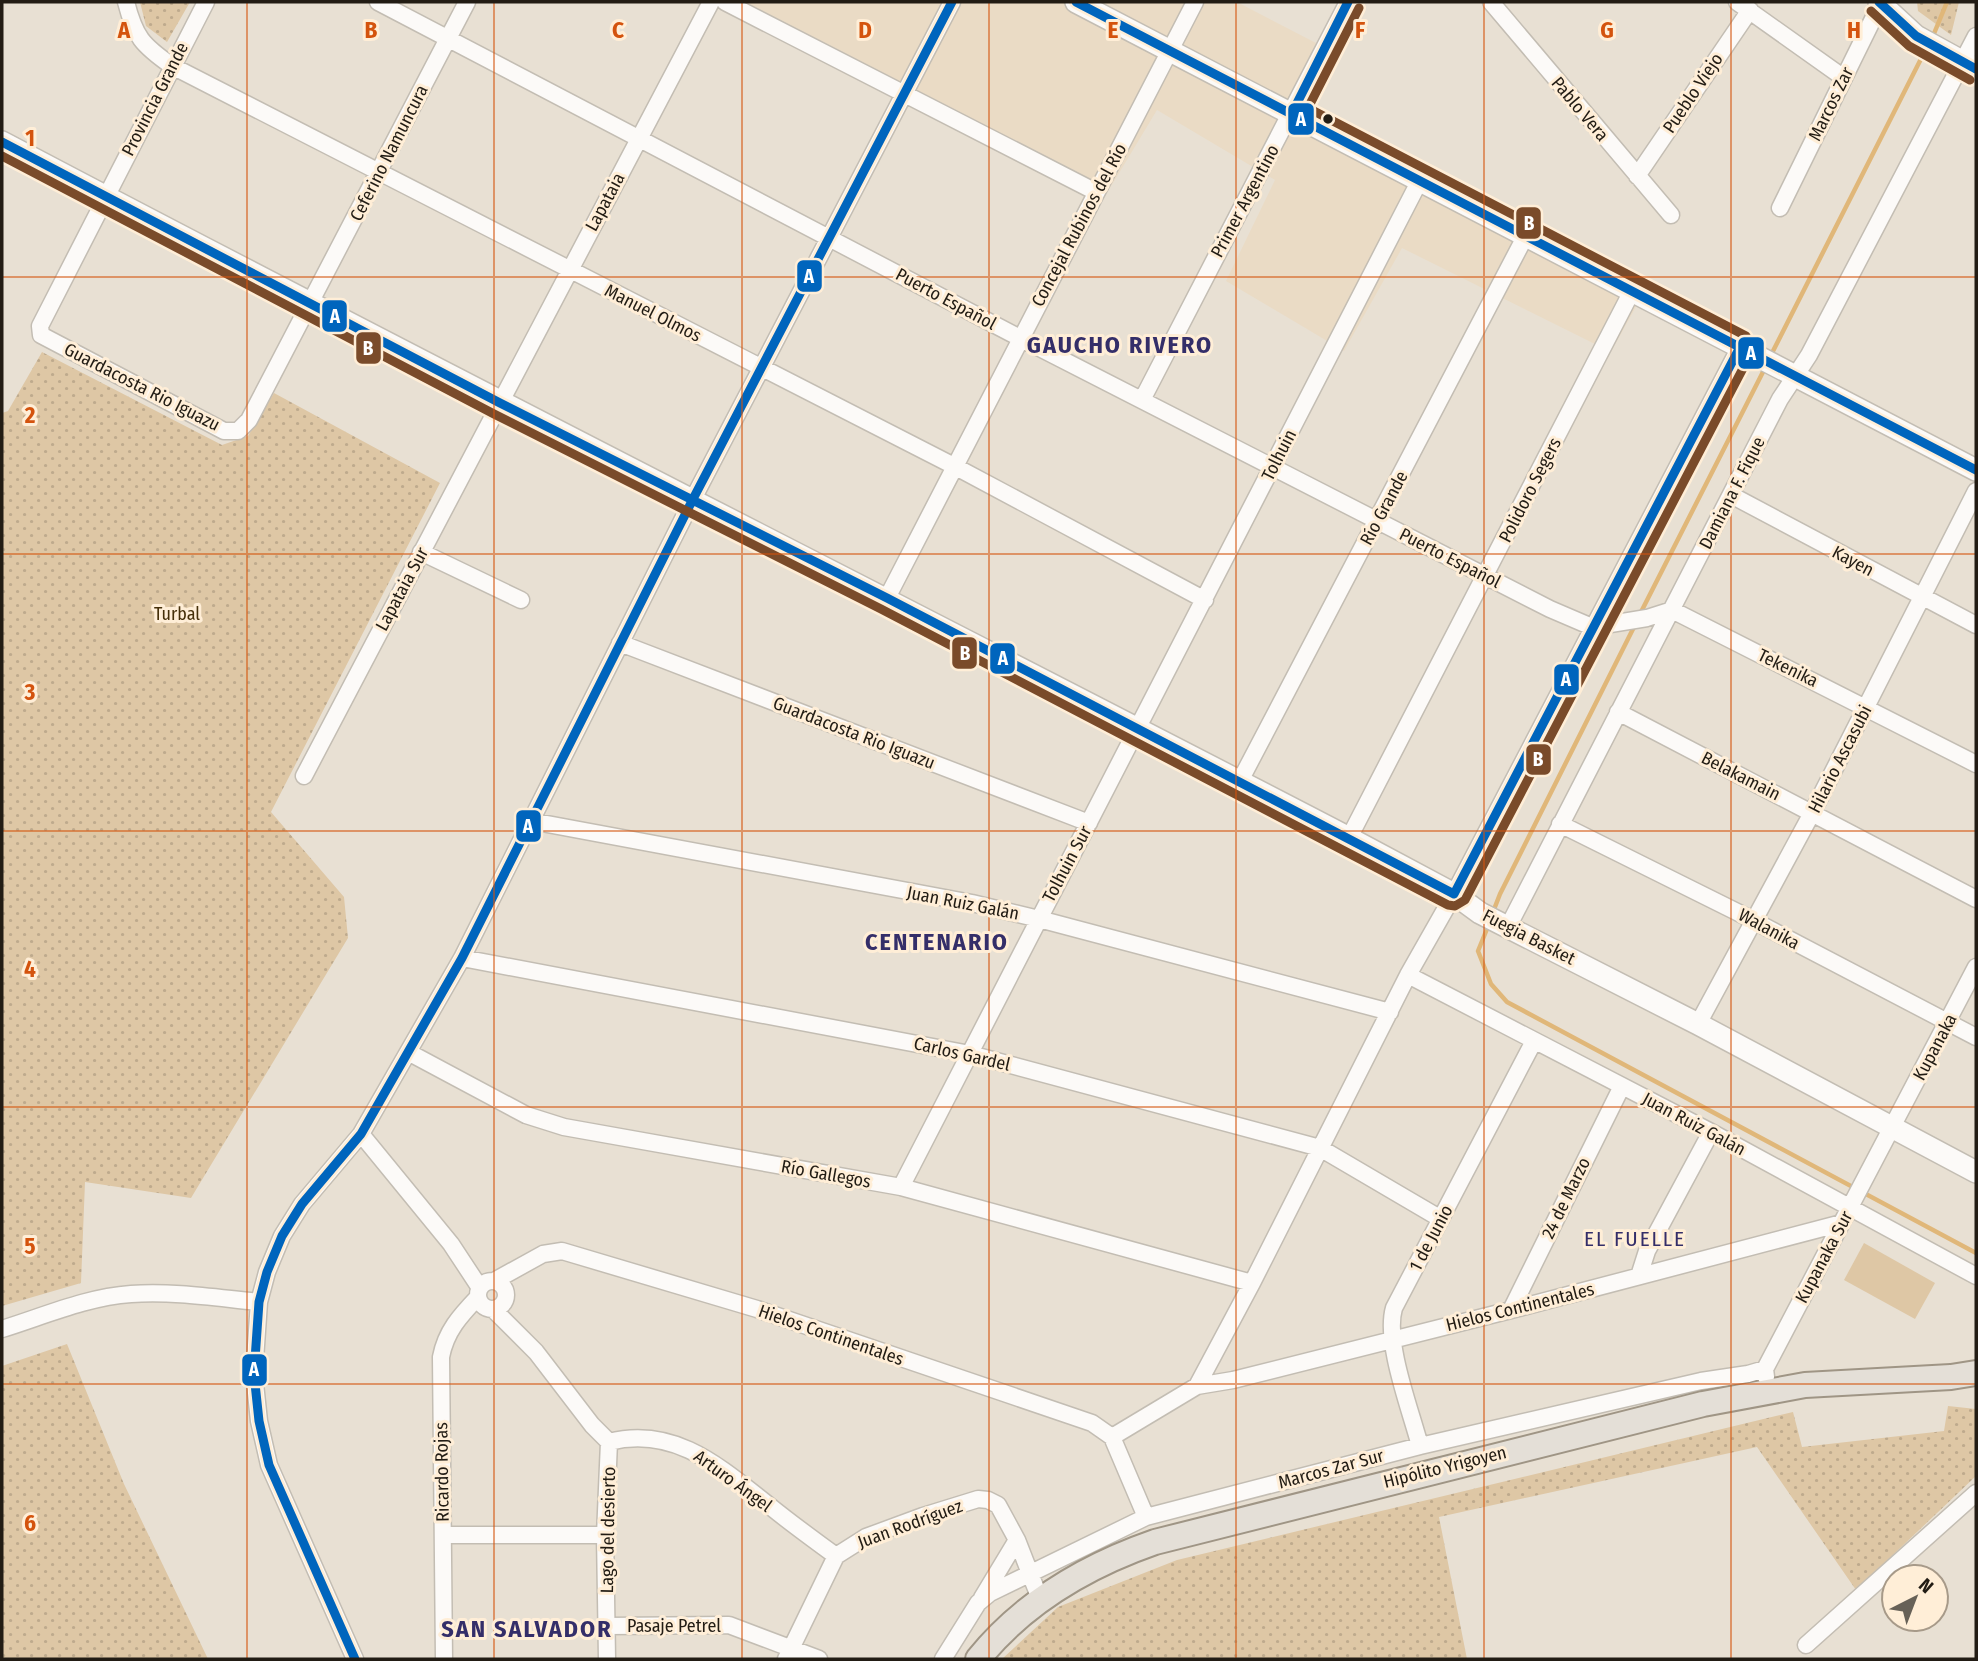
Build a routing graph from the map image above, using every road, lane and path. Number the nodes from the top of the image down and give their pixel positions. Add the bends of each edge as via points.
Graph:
1 (127, 2) edge
2 (206, 2) edge
3 (378, 2) edge
4 (467, 2) edge
5 (711, 2) edge
6 (725, 2) edge
7 (952, 2) edge
8 (1076, 2) edge
9 (1195, 2) edge
10 (1348, 2) edge
11 (1491, 2) edge
12 (1882, 3) edge
13 (1743, 6) edge
14 (1976, 36) edge
15 (448, 39) junction
16 (1170, 50) junction
17 (1962, 62) edge
18 (172, 66) junction
19 (1844, 78) junction
20 (904, 95) junction
21 (1292, 113) junction
22 (639, 139) junction
23 (2, 142) edge
24 (380, 172) junction
25 (1637, 176) junction
26 (1420, 180) junction
27 (1096, 192) junction
28 (105, 196) junction
29 (1780, 208) dead end
30 (1671, 215) dead end
31 (1525, 235) junction
32 (830, 238) junction
33 (569, 269) junction
34 (1632, 291) junction
35 (310, 303) junction
36 (40, 326) joint
37 (1020, 338) junction
38 (1748, 351) junction
39 (760, 368) junction
40 (1788, 371) junction
41 (1142, 400) junction
42 (500, 402) junction
43 (249, 420) joint
44 (954, 466) junction
45 (1272, 468) junction
46 (1976, 470) edge
47 (1976, 491) edge
48 (1731, 495) junction
49 (693, 499) junction
50 (1377, 521) junction
51 (421, 552) junction
52 (1486, 576) junction
53 (1922, 597) junction
54 (887, 598) junction
55 (520, 600) dead end
56 (1205, 600) junction
57 (1672, 610) junction
58 (1976, 625) edge
59 (1592, 627) junction
60 (620, 643) junction
61 (1867, 706) junction
62 (1618, 712) junction
63 (1139, 729) junction
64 (1976, 764) edge
65 (304, 776) dead end
66 (1240, 781) junction
67 (1812, 813) junction
68 (531, 821) junction
69 (1089, 822) junction
70 (1560, 824) junction
71 (1349, 838) junction
72 (1454, 894) junction
73 (1976, 899) edge
74 (1039, 919) junction
75 (1753, 921) junction
76 (1508, 927) junction
77 (462, 958) junction
78 (1976, 967) edge
79 (1409, 975) junction
80 (1390, 1012) junction
81 (1948, 1022) junction
82 (1698, 1024) junction
83 (1976, 1037) edge
84 (1534, 1041) junction
85 (408, 1052) junction
86 (970, 1054) junction
87 (1622, 1086) junction
88 (1892, 1126) junction
89 (1711, 1132) junction
90 (361, 1134) junction
91 (1320, 1148) junction
92 (1976, 1172) edge
93 (901, 1187) junction
94 (1853, 1202) junction
95 (1441, 1219) junction
96 (1842, 1223) junction
97 (543, 1254) junction
98 (1639, 1276) junction
99 (1976, 1276) edge
100 (1252, 1283) junction
101 (485, 1287) junction
102 (506, 1297) junction
103 (260, 1302) junction
104 (493, 1310) junction
105 (1511, 1310) junction
106 (2, 1329) edge
107 (1392, 1339) junction
108 (536, 1352) junction
109 (1976, 1373) edge
110 (1951, 1377) junction
111 (1766, 1379) junction
112 (1976, 1381) edge
113 (1197, 1386) junction
114 (1112, 1437) junction
115 (609, 1442) junction
116 (1420, 1446) junction
117 (1976, 1493) edge
118 (1146, 1517) junction
119 (443, 1535) junction
120 (605, 1535) junction
121 (1017, 1540) junction
122 (835, 1556) junction
123 (1029, 1573) junction
124 (1040, 1599) junction
125 (978, 1603) junction
126 (607, 1626) junction
127 (1806, 1645) dead end
128 (788, 1654) edge
129 (355, 1659) edge
130 (444, 1659) edge
131 (607, 1659) edge
132 (819, 1659) edge
133 (943, 1659) edge
134 (978, 1659) edge

1 - 18 street, Manuel Olmos via 133,29 142,42
2 - 18 street, Provincia Grande
3 - 15 street, Puerto Español
4 - 15 street, Ceferino Namuncura
5 - 22 street, Lapataia
6 - 20 street
7 - 20 street
8 - 16 main road
9 - 16 street, Concejal Rubinos del Río
10 - 21 street, Primer Argentino
11 - 25 street, Pablo Vera
12 - 17 main road via 1916,36
12 - 19 street, Marcos Zar
13 - 19 street
13 - 25 street, Pueblo Viejo
14 - 17 street, Damiana F. Fique
15 - 22 street, Puerto Español
15 - 24 street, Ceferino Namuncura
16 - 21 main road
16 - 27 street, Concejal Rubinos del Río
17 - 40 street, Damiana F. Fique
18 - 24 street, Manuel Olmos
18 - 28 street, Provincia Grande
19 - 29 street, Marcos Zar
20 - 27 street
20 - 32 street
21 - 26 main road
21 - 41 street, Primer Argentino
22 - 32 street, Puerto Español
22 - 33 street, Lapataia
23 - 28 main road, Fuegia Basket
24 - 33 street, Manuel Olmos
24 - 35 street, Ceferino Namuncura
25 - 30 street, Pablo Vera
26 - 31 main road
26 - 45 street, Tolhuin
27 - 37 street, Concejal Rubinos del Río
28 - 35 main road, Fuegia Basket
28 - 36 street, Provincia Grande
31 - 34 main road
31 - 50 street, Río Grande
32 - 37 street, Puerto Español
32 - 39 street
33 - 39 street, Manuel Olmos
33 - 42 street, Lapataia
34 - 38 main road
34 - 52 street, Polidoro Segers
35 - 42 main road, Fuegia Basket
35 - 43 street, Ceferino Namuncura
36 - 43 street, Guardacosta Rio Iguazu via 41,335 224,431 238,431
37 - 41 street, Puerto Español
37 - 44 street, Concejal Rubinos del Río
38 - 40 main road
38 - 59 street
39 - 44 street, Manuel Olmos
39 - 49 street
40 - 46 main road
40 - 48 street, Damiana F. Fique via 1780,399
41 - 45 street, Puerto Español
42 - 49 main road, Fuegia Basket
42 - 51 street, Lapataia Sur
44 - 54 street, Concejal Rubinos del Río
44 - 56 street, Manuel Olmos
45 - 50 street, Puerto Español
45 - 56 street, Tolhuin
47 - 53 street, Hilario Ascasubi
48 - 53 street, Kayen
48 - 57 street, Damiana F. Fique
49 - 54 main road, Fuegia Basket
49 - 60 street
50 - 52 street, Puerto Español
50 - 66 street, Río Grande
51 - 55 street
51 - 65 street, Lapataia Sur
52 - 59 street, Puerto Español
52 - 71 street, Polidoro Segers
53 - 58 street, Kayen
53 - 61 street, Hilario Ascasubi
54 - 63 main road, Fuegia Basket
56 - 63 street, Tolhuin
57 - 59 street
57 - 61 street, Tekenika
57 - 62 street, Damiana F. Fique
59 - 72 street
60 - 68 street
60 - 69 street, Guardacosta Rio Iguazu
61 - 64 street, Tekenika
61 - 67 street, Hilario Ascasubi
62 - 67 street, Belakamain
62 - 70 street, Damiana F. Fique
63 - 66 main road, Fuegia Basket
63 - 69 street, Tolhuin Sur
66 - 71 main road, Fuegia Basket
67 - 73 street, Belakamain
67 - 75 street, Hilario Ascasubi
68 - 74 street, Juan Ruiz Galán
68 - 77 street
69 - 74 street, Tolhuin Sur
70 - 75 street, Walanika
70 - 76 street, Damiana F. Fique
71 - 72 main road, Fuegia Basket
72 - 76 main road, Fuegia Basket
72 - 79 street
74 - 80 street, Juan Ruiz Galán
74 - 86 street, Tolhuin Sur
75 - 81 street, Walanika
75 - 82 street, Hilario Ascasubi
76 - 82 main road, Fuegia Basket
77 - 85 street
77 - 86 street, Carlos Gardel
78 - 81 street, Kupanaka
79 - 80 street
79 - 84 street, Juan Ruiz Galán
80 - 91 street
81 - 83 street, Walanika
81 - 88 street, Kupanaka
82 - 88 main road, Fuegia Basket
84 - 87 street, Juan Ruiz Galán
84 - 95 street, 1 de Junio
85 - 90 street
85 - 93 street, Río Gallegos via 526,1115 564,1127
86 - 91 street, Carlos Gardel
86 - 93 street, Tolhuin Sur
87 - 89 street, Juan Ruiz Galán
87 - 105 street, 24 de Marzo
88 - 92 main road, Fuegia Basket
88 - 94 street, Kupanaka Sur
89 - 94 street, Juan Ruiz Galán
89 - 98 street via 1647,1251
90 - 101 street
90 - 103 street via 302,1204 282,1236
91 - 95 street, Carlos Gardel
91 - 100 street
93 - 100 street, Río Gallegos
94 - 96 street, Kupanaka Sur
94 - 99 street, Juan Ruiz Galán
95 - 107 street, 1 de Junio via 1394,1308
96 - 98 street, Hielos Continentales
96 - 111 street, Kupanaka Sur
97 - 101 street
97 - 102 street
97 - 114 street, Hielos Continentales via 562,1251 757,1310 1091,1423
98 - 105 street, Hielos Continentales
100 - 113 street
101 - 102 street via 504,1287
101 - 104 street via 482,1305
101 - 119 street, Ricardo Rojas via 456,1320 444,1340 441,1357
102 - 104 street
102 - 108 street
103 - 106 street via 130,1294 93,1300
103 - 129 street via 254,1374 269,1465
104 - 108 street
105 - 107 street, Hielos Continentales
107 - 113 street, Hielos Continentales
107 - 116 street, 1 de Junio
108 - 115 street
109 - 110 main road
110 - 111 main road, Hipólito Yrigoyen via 1805,1385
110 - 112 main road
111 - 116 street, Marcos Zar Sur via 1748,1374 1702,1381
111 - 124 main road, Hipólito Yrigoyen via 1599,1428 1155,1542 1092,1566
113 - 114 street
114 - 118 street
115 - 120 street, Lago del desierto
115 - 122 street, Arturo Ángel via 650,1438 697,1452
116 - 118 street, Marcos Zar Sur
117 - 127 street
118 - 123 street, Marcos Zar Sur
119 - 120 street
119 - 130 street, Ricardo Rojas
120 - 126 street, Lago del desierto
121 - 122 street, Juan Rodríguez via 998,1505 978,1499 866,1537
121 - 123 street, Juan Rodríguez
121 - 125 street
122 - 128 street, Juan Rodríguez
123 - 124 street, Juan Rodríguez
123 - 125 street, Marcos Zar Sur
124 - 134 main road, Hipólito Yrigoyen
125 - 133 street, Marcos Zar Sur
126 - 128 street, Pasaje Petrel via 729,1625
126 - 131 street, Lago del desierto
128 - 132 street, Pasaje Petrel

